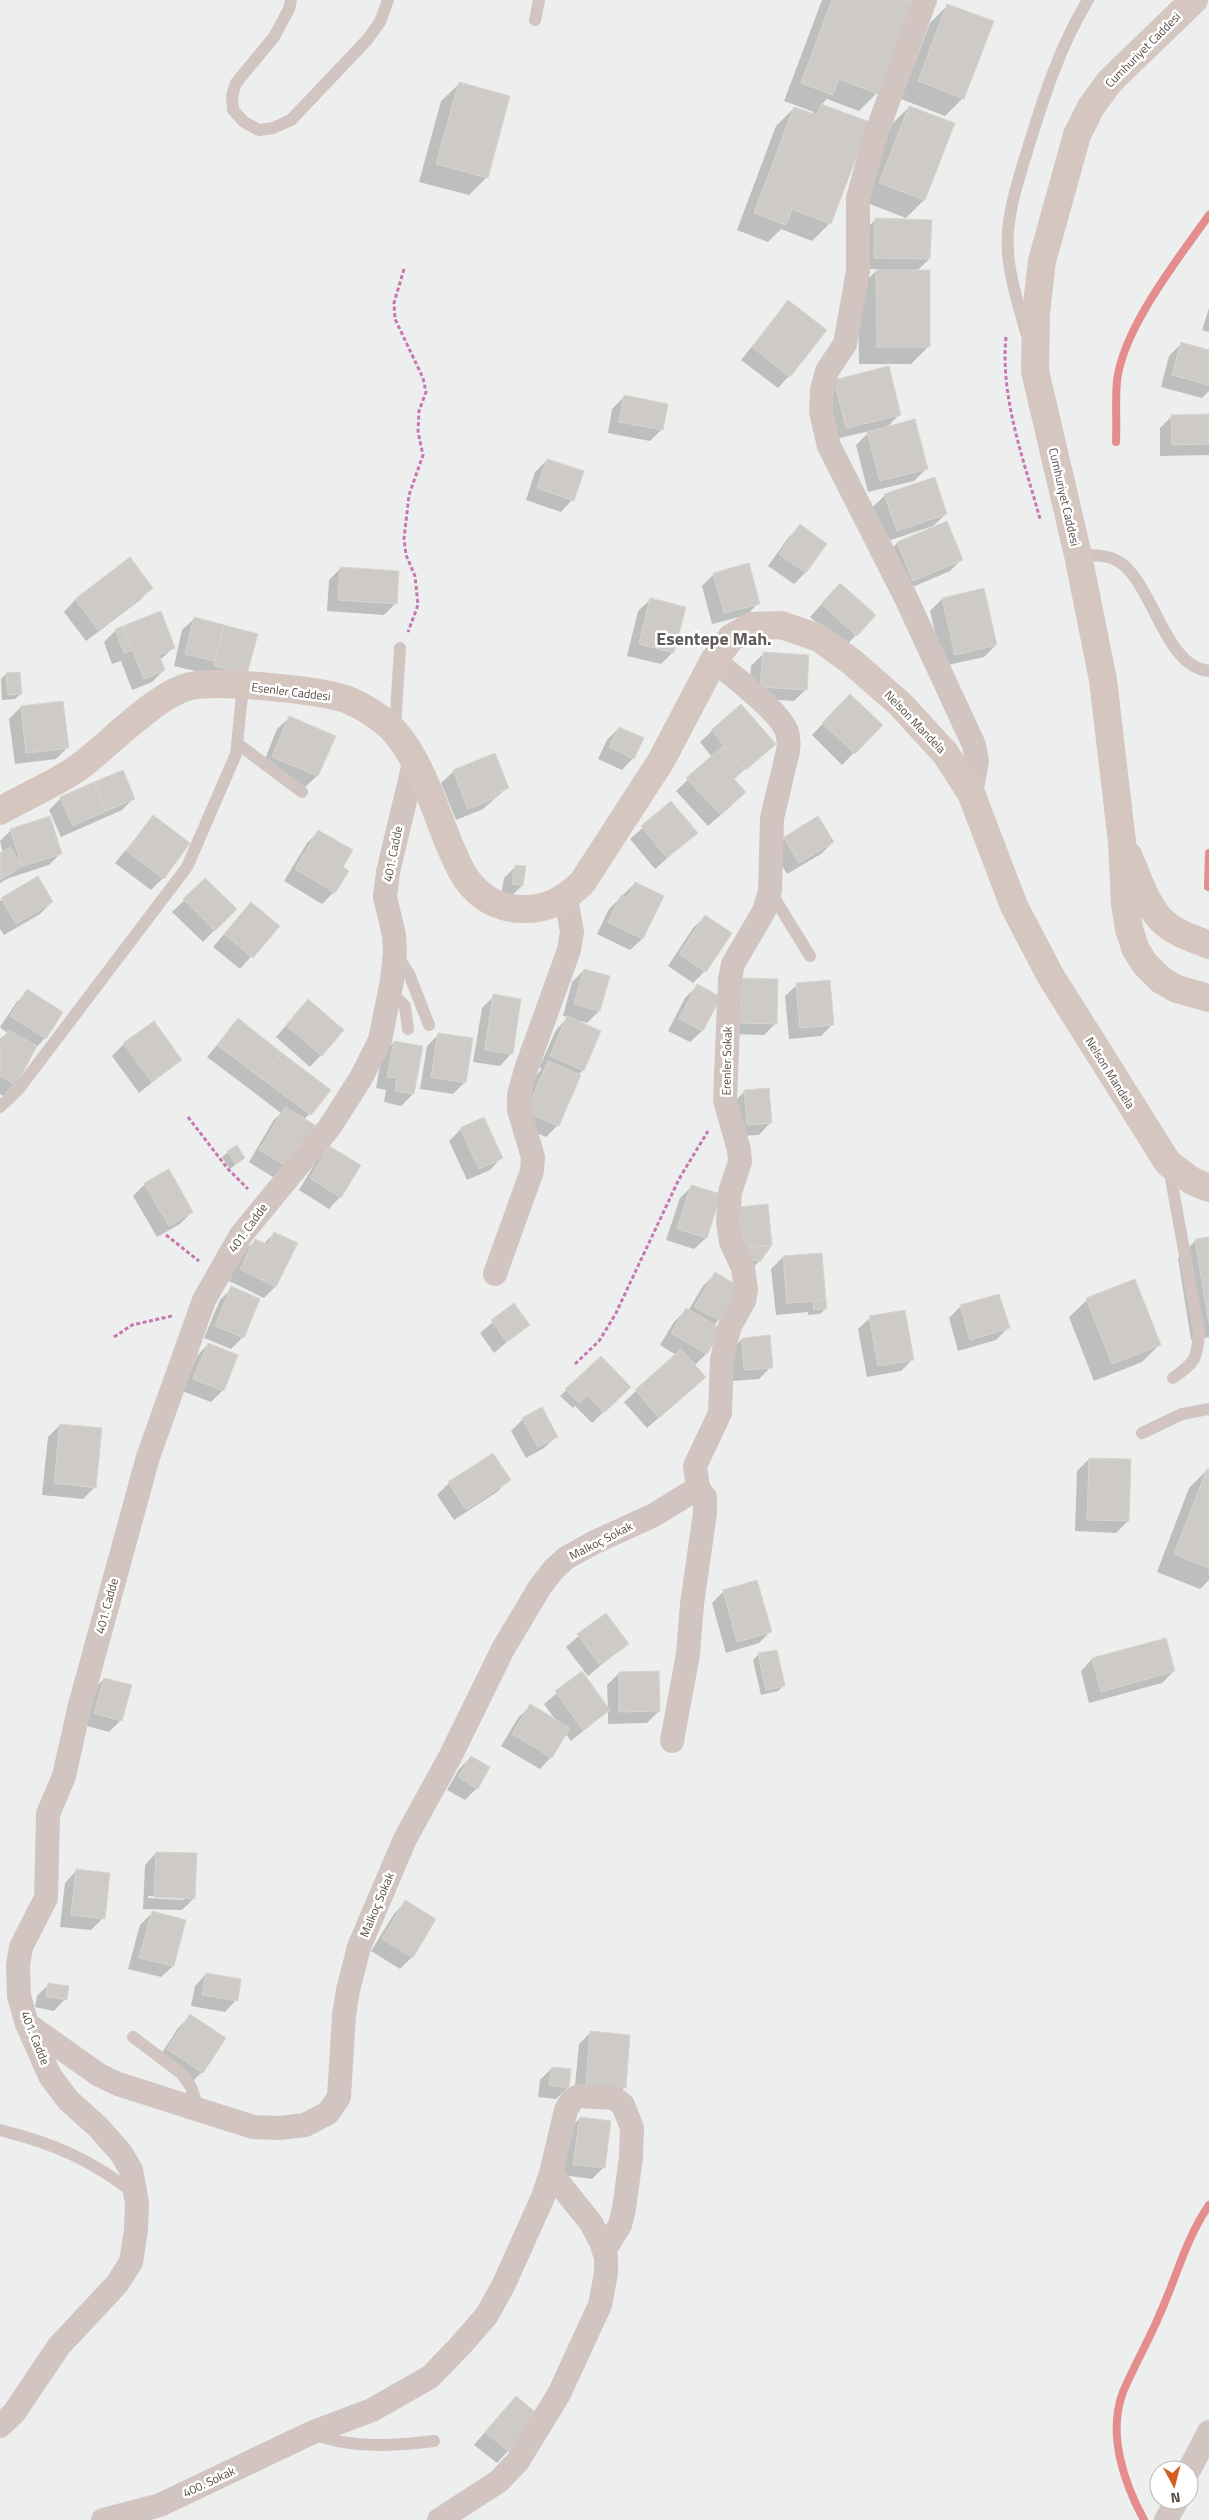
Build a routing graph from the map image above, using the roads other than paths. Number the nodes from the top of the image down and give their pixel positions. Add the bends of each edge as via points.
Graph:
1 (291, 0) edge
2 (388, 0) edge
3 (538, 0) edge
4 (925, 0) edge
5 (1088, 0) edge
6 (1194, 0) edge
7 (535, 20) dead end
8 (1035, 371) junction
9 (1078, 555) junction
10 (400, 648) road end
11 (714, 660) junction
12 (1209, 671) edge
13 (243, 686) junction
14 (395, 731) junction
15 (238, 744) junction
16 (414, 763) junction
17 (302, 792) dead end
18 (971, 793) junction
19 (0, 812) edge
20 (1122, 842) junction
21 (770, 891) junction
22 (566, 898) junction
23 (1209, 944) edge
24 (395, 952) junction
25 (810, 956) dead end
26 (390, 992) junction
27 (1209, 998) edge
28 (429, 1026) dead end
29 (408, 1029) dead end
30 (0, 1107) edge
31 (1168, 1163) junction
32 (1209, 1188) edge
33 (495, 1274) dead end
34 (1173, 1378) dead end
35 (1209, 1409) edge
36 (1142, 1434) dead end
37 (698, 1488) junction
38 (672, 1741) dead end
39 (27, 2024) junction
40 (133, 2037) dead end
41 (199, 2111) junction
42 (0, 2130) edge
43 (551, 2173) junction
44 (136, 2196) junction
45 (604, 2251) junction
46 (0, 2426) edge
47 (1209, 2432) edge
48 (311, 2433) junction
49 (434, 2441) dead end
50 (1194, 2460) edge
51 (103, 2520) edge
52 (439, 2520) edge

1 - 2 lane via 274,37 236,83 232,96 233,110 244,122 259,130 291,120 366,40 380,22
3 - 7 lane
4 - 18 street via 875,138 858,198 858,271 845,344 827,371 821,412 829,446 906,598 974,745 977,761
5 - 8 lane via 1056,63 1015,192 1008,232 1008,260
6 - 8 street, Cumhuriyet Caddesi via 1110,81 1091,107 1077,135 1042,261 1036,313
8 - 9 street, Cumhuriyet Caddesi
9 - 12 lane via 1106,556 1130,570 1174,645 1187,661
9 - 20 street, Cumhuriyet Caddesi via 1103,680
10 - 14 lane
11 - 18 street, Nelson Mandela via 730,638 752,626 781,625 819,638 900,704 945,753
11 - 21 street, Erenler Sokak via 774,713 787,731 788,751 772,818
11 - 22 street, Nelson Mandela via 661,761 582,883
13 - 14 street, Esenler Caddesi via 348,700
13 - 15 lane
13 - 19 street, Esenler Caddesi via 190,686 156,704 78,768
14 - 16 street, Esenler Caddesi
15 - 17 lane
15 - 30 lane via 186,867 18,1090
16 - 22 street, Esenler Caddesi via 461,870 474,889 490,901 511,909 539,910
16 - 24 street, 401. Cadde via 385,897
18 - 31 street, Nelson Mandela via 1014,906 1050,976
20 - 23 street via 1152,908 1166,925
20 - 27 street, Cumhuriyet Caddesi via 1125,904 1136,950 1161,980 1177,989
21 - 25 lane
21 - 37 street, Erenler Sokak via 764,911 733,964 725,1100 740,1162 730,1192 728,1222 733,1248 743,1268 746,1290 726,1340 720,1413 696,1466
22 - 33 street via 572,932 569,950 519,1095 519,1110 533,1157 532,1171
24 - 26 street, 401. Cadde
24 - 28 lane via 409,974
26 - 29 lane via 405,1006
26 - 39 street, 401. Cadde via 380,1040 361,1078 329,1128 241,1235 216,1277 201,1308 148,1457 79,1709 64,1776 48,1814 46,1898 22,1947 18,1965 19,1996
31 - 32 street, Nelson Mandela via 1192,1181
31 - 34 lane via 1199,1332 1192,1364
35 - 36 lane via 1182,1414
37 - 38 street, Erenler Sokak via 705,1498 705,1513 688,1654
37 - 41 street, Malkoç Sokak via 654,1515 566,1558 540,1587 503,1649 405,1839 359,1946 344,2015 339,2097 328,2114 306,2125 279,2128 253,2127
39 - 41 street, Malkoç Sokak via 99,2075
39 - 44 street, 401. Cadde via 50,2076 68,2100 121,2154 131,2170
40 - 41 lane via 182,2074 191,2087
42 - 44 lane via 59,2147 85,2159
43 - 45 street via 591,2223
43 - 45 street, 400. Sokak via 560,2131 572,2100 579,2096 614,2098 623,2105 632,2128 631,2158 620,2225
43 - 48 street, 400. Sokak via 504,2284 487,2315 460,2346 430,2377 401,2394 372,2410
44 - 46 street, 401. Cadde via 136,2230 130,2262 117,2284 59,2346 14,2413
45 - 52 street via 606,2273 600,2305 543,2422 509,2473
47 - 50 street
48 - 49 lane via 328,2441 372,2445
48 - 51 street, 400. Sokak via 160,2505

